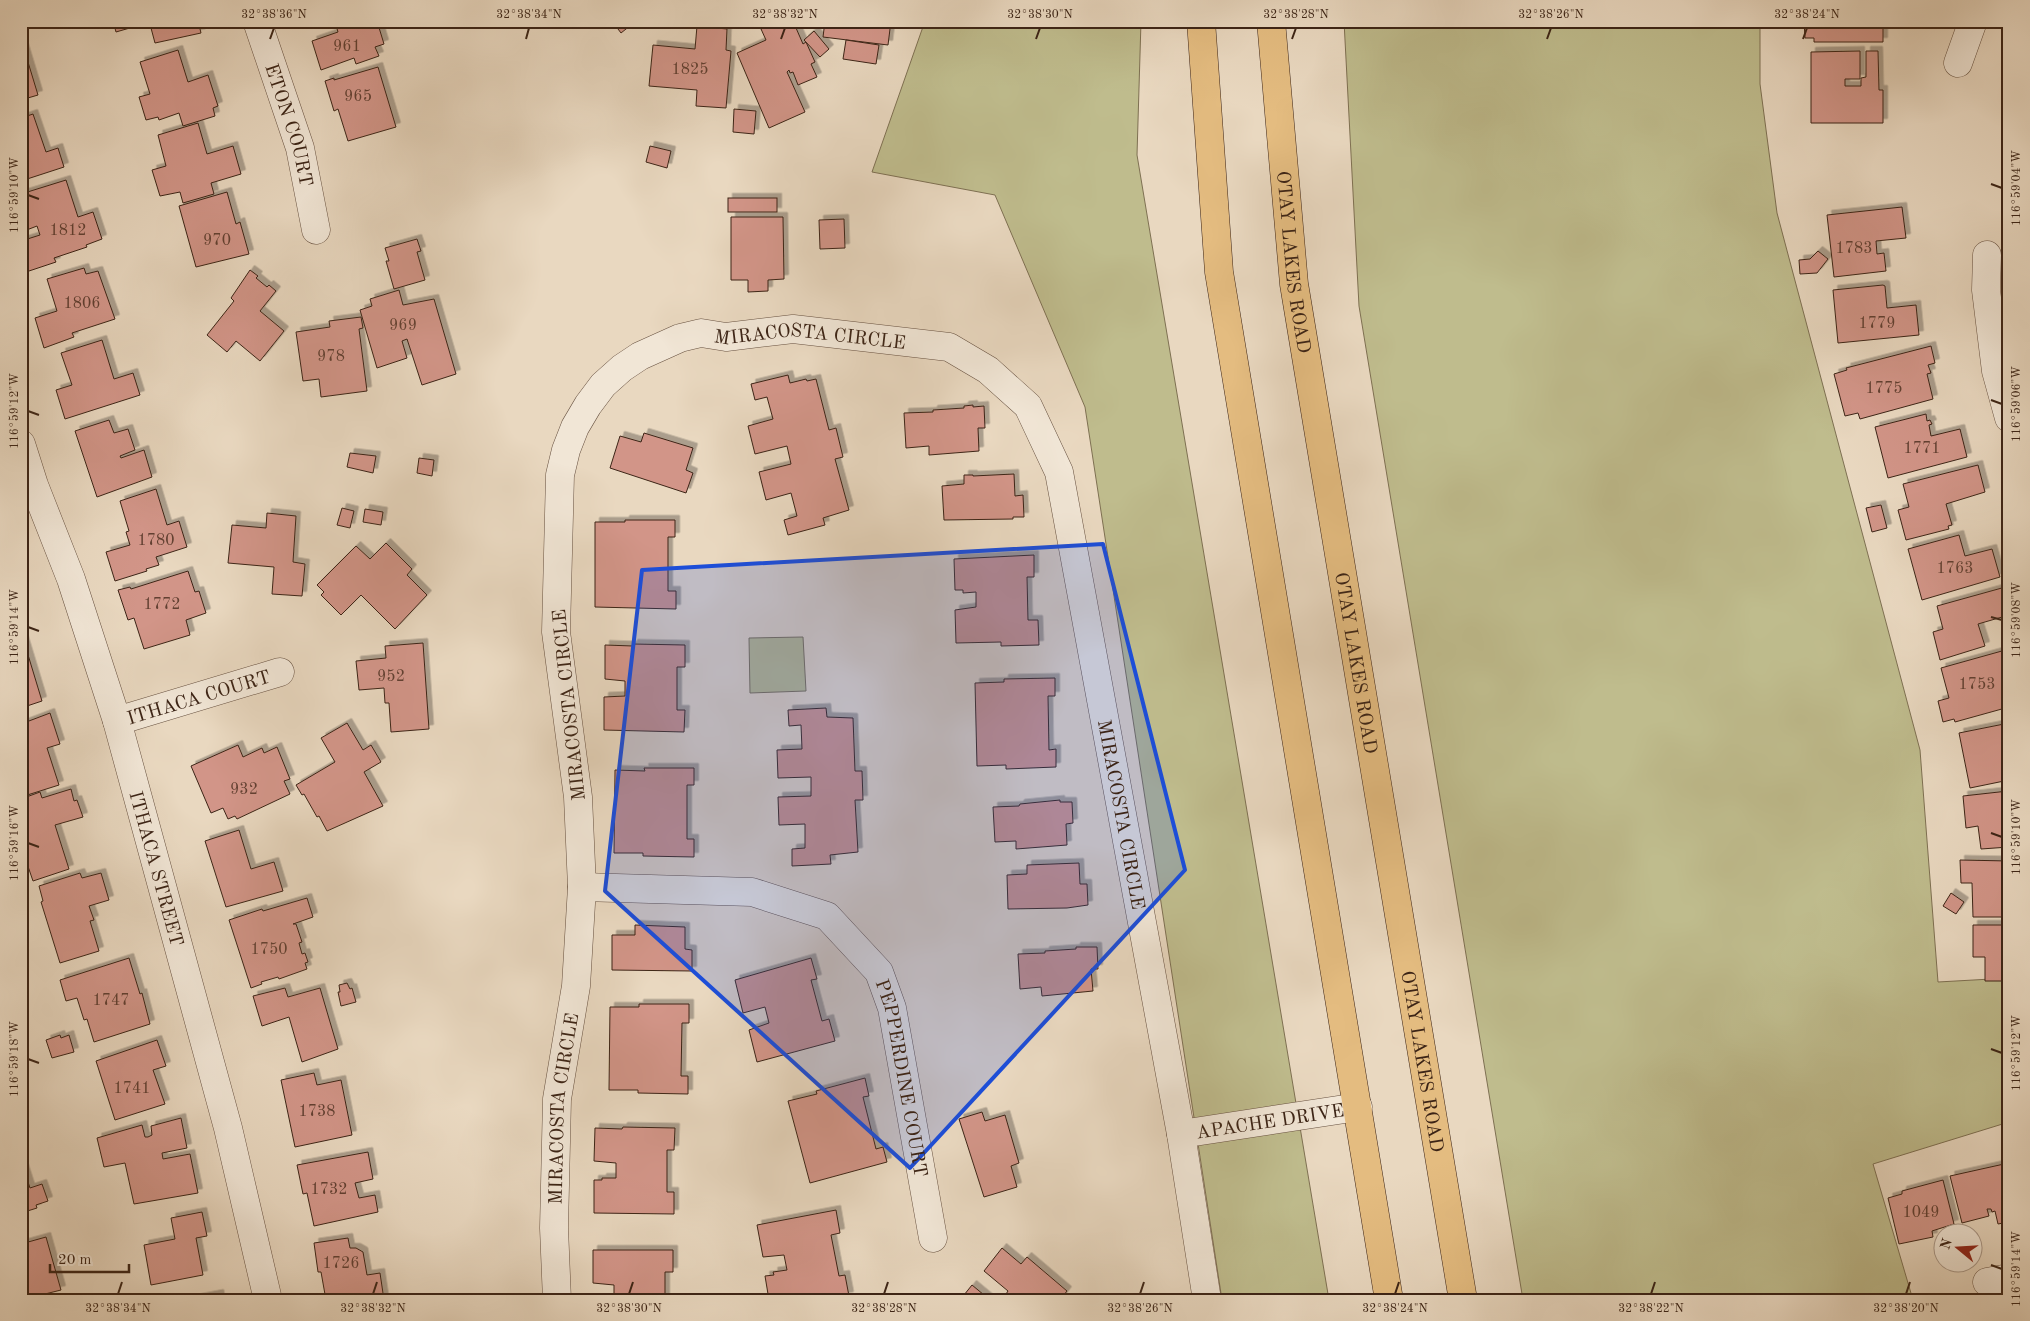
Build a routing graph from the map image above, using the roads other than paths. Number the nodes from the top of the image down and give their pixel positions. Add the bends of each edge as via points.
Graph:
1 (258, 21) edge
2 (1201, 21) edge
3 (1271, 21) edge
4 (1973, 21) edge
5 (1958, 63) dead end
6 (316, 230) dead end
7 (1987, 255) dead end
8 (2009, 418) edge
9 (21, 444) edge
10 (28, 487) edge
11 (280, 672) dead end
12 (117, 721) junction
13 (582, 887) junction
14 (1358, 1107) junction
15 (1182, 1134) junction
16 (933, 1238) dead end
17 (268, 1300) edge
18 (557, 1300) edge
19 (1207, 1300) edge
20 (1390, 1300) edge
21 (1463, 1300) edge

1 - 6 street, ETON COURT via 300,148
2 - 14 main road via 1219,272
3 - 21 main road, OTAY LAKES ROAD via 1294,284
4 - 5 street
7 - 8 street via 1986,290 1996,371
9 - 10 street, ITHACA STREET
10 - 12 street, ITHACA STREET via 71,579
11 - 12 street, ITHACA COURT
12 - 17 street, ITHACA STREET via 225,1119
13 - 15 street, MIRACOSTA CIRCLE via 578,797 556,632 560,475 575,427 588,405 622,368 640,356 680,338 701,333 726,337 793,329 949,347 988,370 1028,406 1058,472
13 - 16 street, PEPPERDINE COURT via 752,892 827,916 879,972 892,1008
13 - 18 street, MIRACOSTA CIRCLE via 576,986 557,1099 554,1228
14 - 15 street, APACHE DRIVE
14 - 20 main road
15 - 19 street, MIRACOSTA CIRCLE

